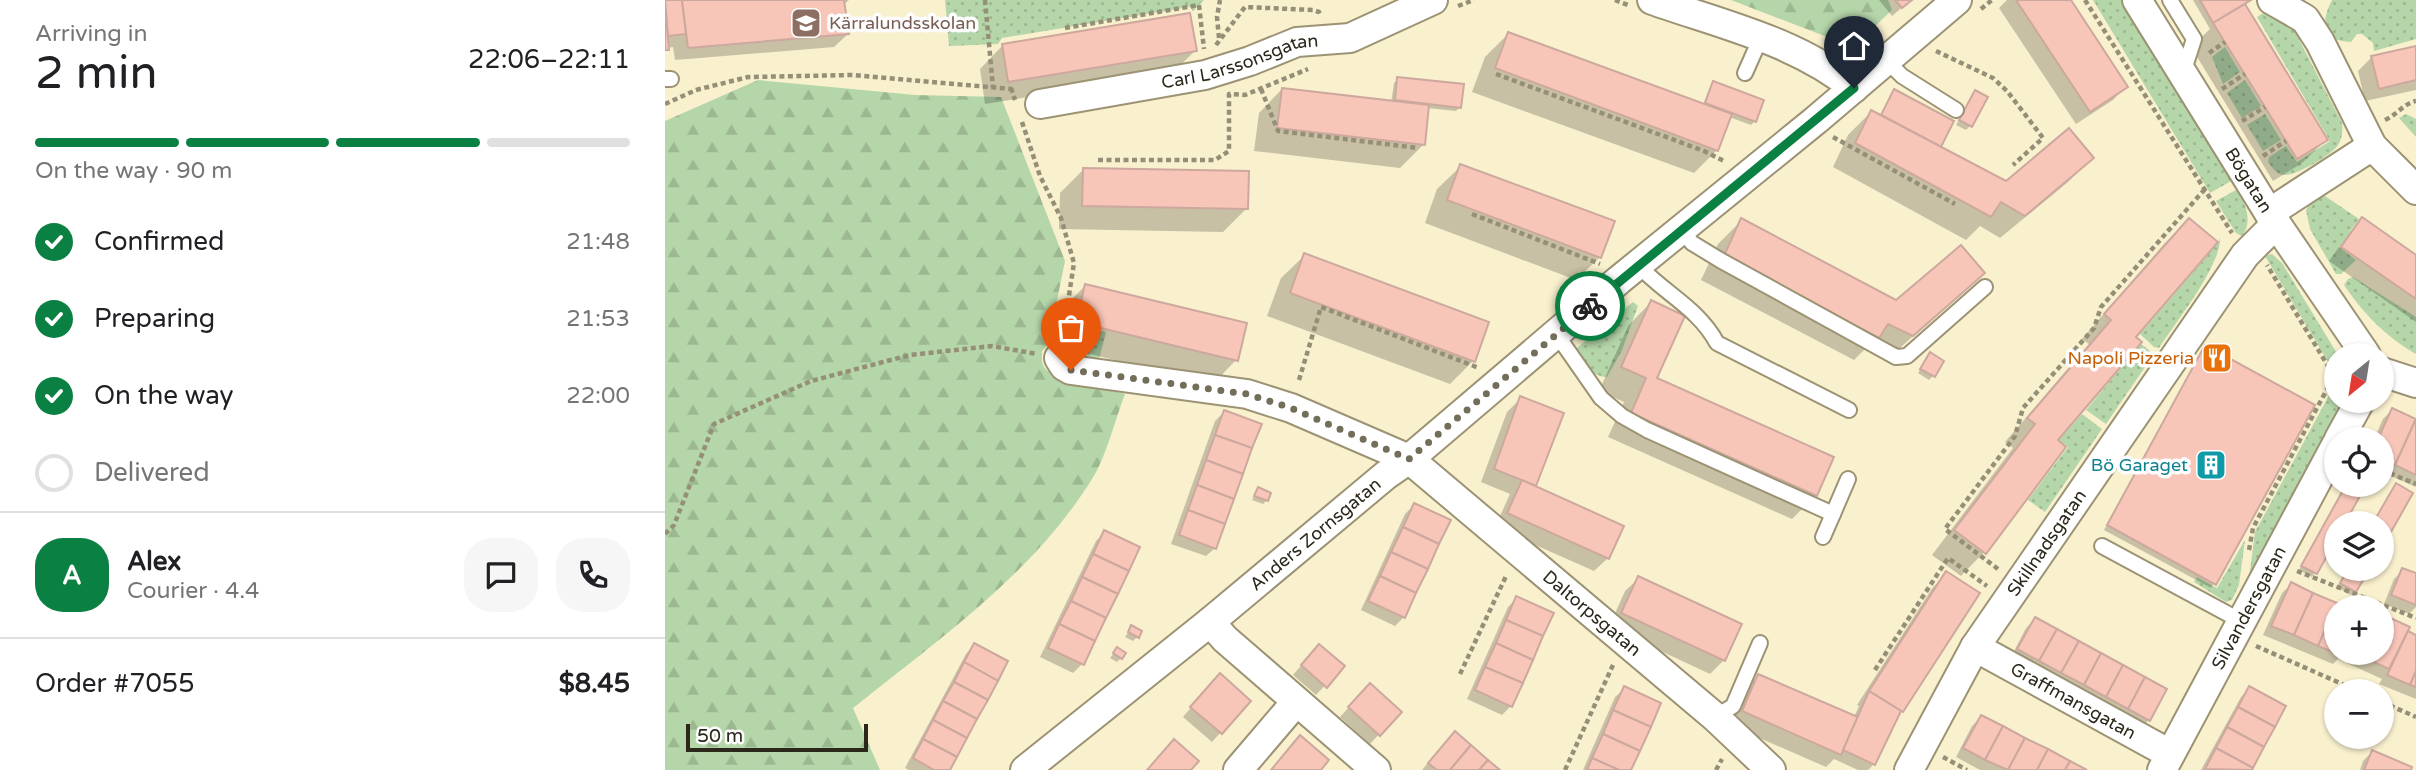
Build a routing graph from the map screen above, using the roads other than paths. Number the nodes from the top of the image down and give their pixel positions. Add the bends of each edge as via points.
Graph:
1 (1433, 0) edge
2 (1652, 0) edge
3 (1957, 0) edge
4 (2137, 0) edge
5 (2170, 0) edge
6 (2273, 0) edge
7 (1761, 37) junction
8 (1887, 61) junction
9 (1745, 73) dead end
10 (2183, 73) junction
11 (1854, 88) junction
12 (1025, 106) road end
13 (1956, 110) dead end
14 (2368, 138) junction
15 (2416, 190) edge
16 (2273, 218) junction
17 (1682, 230) junction
18 (1629, 273) junction
19 (1985, 287) dead end
20 (1557, 335) junction
21 (2358, 343) edge
22 (1059, 358) road end
23 (2394, 376) edge
24 (2416, 383) edge
25 (1849, 410) dead end
26 (1409, 459) junction
27 (2324, 463) edge
28 (1848, 479) dead end
29 (1833, 514) junction
30 (1823, 537) dead end
31 (2102, 545) dead end
32 (1210, 622) junction
33 (2237, 628) junction
34 (1760, 643) dead end
35 (1975, 648) junction
36 (1296, 702) junction
37 (1715, 718) junction
38 (2166, 762) edge
39 (1025, 770) edge
40 (1238, 770) edge
41 (1376, 770) edge
42 (1771, 770) edge
43 (1909, 770) edge

1 - 12 street, Carl Larssonsgatan via 1350,38 1297,42 1205,75
2 - 7 street
3 - 8 street, Anders Zornsgatan
4 - 10 street, Bögatan
5 - 10 lane via 2194,39
6 - 14 street via 2305,19
7 - 9 lane
7 - 11 street via 1834,71
8 - 11 street, Anders Zornsgatan
8 - 13 lane via 1902,76
10 - 16 street, Bögatan
11 - 17 street, Anders Zornsgatan
14 - 15 street
14 - 16 street, Skillnadsgatan
16 - 21 street, Bögatan
16 - 35 street, Skillnadsgatan
17 - 18 street, Anders Zornsgatan
17 - 19 lane via 1692,243 1720,260 1896,357 1907,356
18 - 20 street, Anders Zornsgatan
18 - 25 lane via 1650,278 1697,315 1717,343
20 - 26 street, Anders Zornsgatan
20 - 29 lane via 1601,398 1622,416
22 - 26 street, Daltorpsgatan via 1071,370 1247,394
23 - 24 street
26 - 32 street, Anders Zornsgatan
26 - 37 street, Daltorpsgatan
27 - 33 street, Silvandersgatan via 2261,557
28 - 29 lane
29 - 30 lane
31 - 33 lane
32 - 36 street
32 - 39 street, Anders Zornsgatan
33 - 38 street, Silvandersgatan
34 - 37 lane via 1733,706
35 - 38 street, Graffmansgatan
35 - 43 street, Skillnadsgatan
36 - 40 street
36 - 41 street
37 - 42 street, Daltorpsgatan

